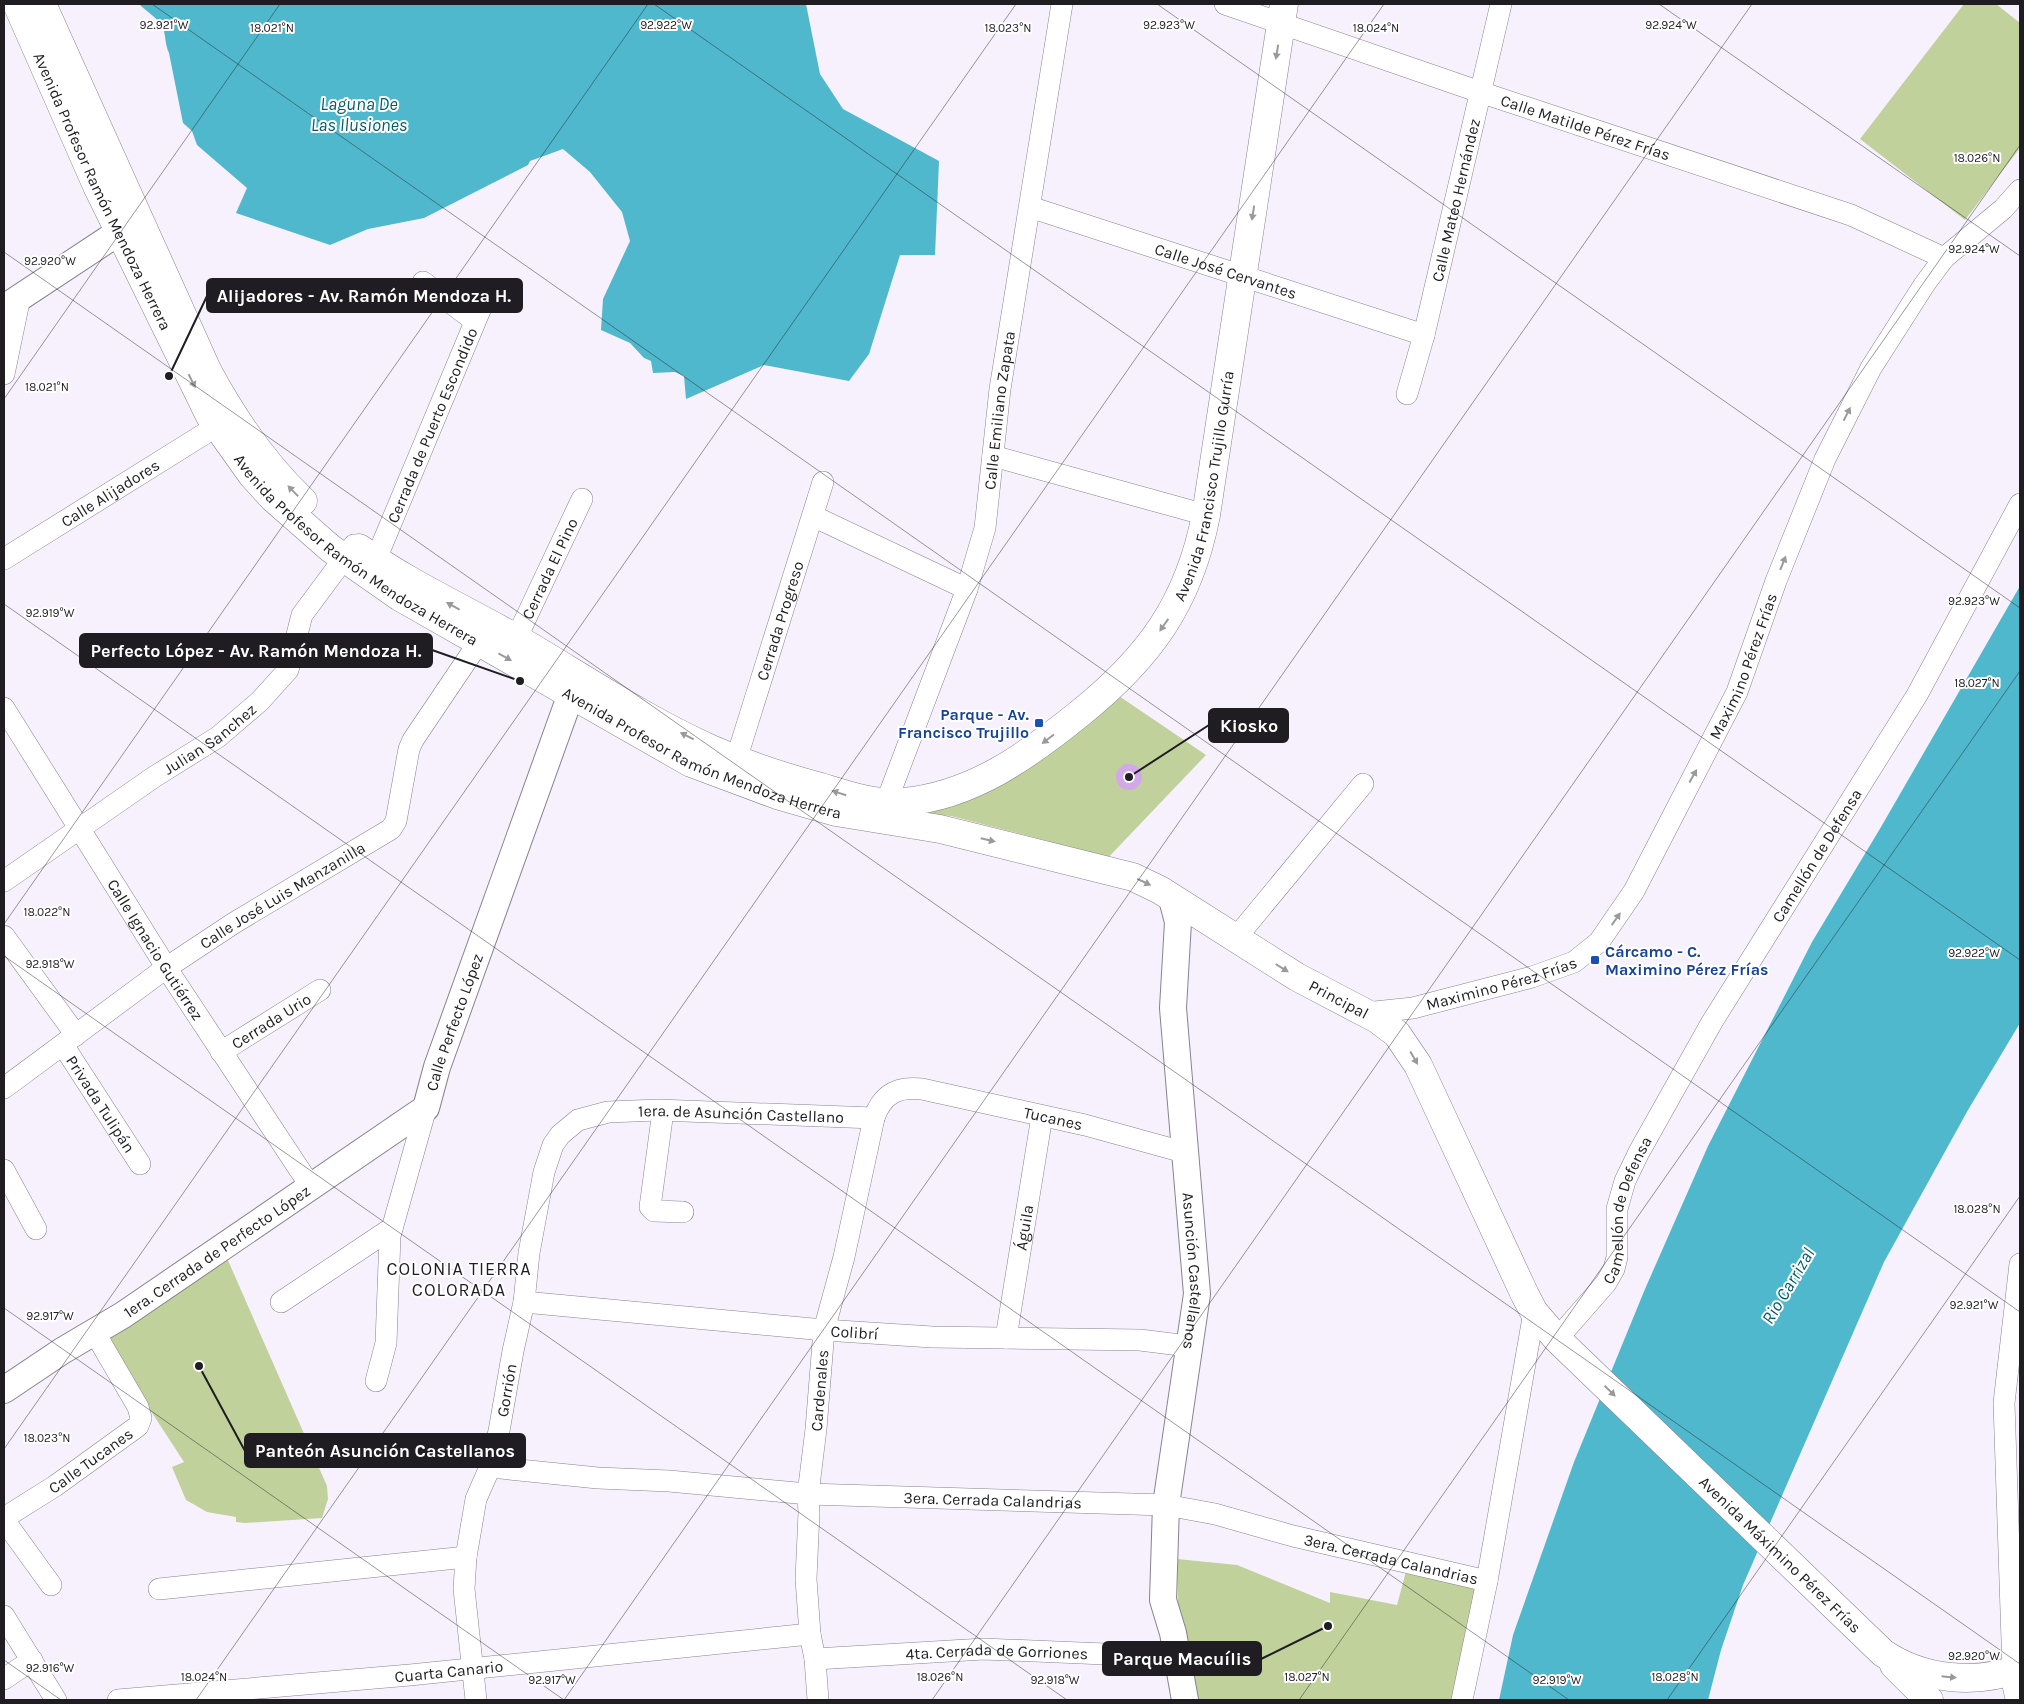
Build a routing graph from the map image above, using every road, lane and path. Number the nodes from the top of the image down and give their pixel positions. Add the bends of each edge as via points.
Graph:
1 (17, 4) edge
2 (42, 4) edge
3 (1062, 4) edge
4 (1225, 4) edge
5 (1501, 4) edge
6 (1283, 14) edge
7 (1480, 92) junction
8 (2020, 190) edge
9 (1030, 207) junction
10 (130, 226) junction
11 (1944, 258) junction
12 (1244, 274) junction
13 (423, 282) dead end
14 (488, 291) dead end
15 (12, 303) edge
16 (476, 321) junction
17 (1424, 334) junction
18 (4, 374) edge
19 (1407, 394) dead end
20 (217, 426) junction
21 (993, 456) junction
22 (823, 482) dead end
23 (582, 499) dead end
24 (2020, 504) edge
25 (1206, 515) junction
26 (813, 516) junction
27 (358, 554) junction
28 (4, 559) edge
29 (967, 588) junction
30 (483, 633) junction
31 (516, 639) junction
32 (575, 685) junction
33 (4, 708) edge
34 (736, 760) junction
35 (1363, 784) dead end
36 (945, 795) junction
37 (886, 802) junction
38 (940, 829) junction
39 (78, 830) junction
40 (4, 881) edge
41 (1172, 899) junction
42 (4, 936) edge
43 (1235, 939) junction
44 (166, 968) junction
45 (320, 990) dead end
46 (1365, 1013) junction
47 (69, 1040) junction
48 (221, 1052) junction
49 (4, 1088) edge
50 (922, 1089) joint
51 (426, 1108) junction
52 (663, 1111) junction
53 (608, 1112) joint
54 (1042, 1116) junction
55 (874, 1118) junction
56 (1183, 1152) junction
57 (140, 1164) dead end
58 (4, 1170) edge
59 (311, 1187) junction
60 (683, 1212) dead end
61 (392, 1228) junction
62 (36, 1229) dead end
63 (2020, 1264) edge
64 (281, 1302) dead end
65 (524, 1302) junction
66 (1534, 1312) junction
67 (824, 1330) junction
68 (95, 1333) junction
69 (1006, 1338) junction
70 (1188, 1346) junction
71 (1566, 1348) junction
72 (376, 1382) dead end
73 (4, 1390) edge
74 (490, 1467) junction
75 (808, 1494) junction
76 (1166, 1505) junction
77 (4, 1519) edge
78 (466, 1557) junction
79 (1488, 1581) junction
80 (51, 1585) dead end
81 (159, 1589) dead end
82 (4, 1616) edge
83 (810, 1634) junction
84 (1873, 1645) junction
85 (815, 1659) junction
86 (32, 1660) junction
87 (1179, 1661) junction
88 (474, 1668) junction
89 (2017, 1669) edge
90 (4, 1680) edge
91 (56, 1700) edge
92 (118, 1700) edge
93 (476, 1700) edge
94 (818, 1700) edge
95 (1185, 1700) edge
96 (1462, 1700) edge
97 (1929, 1700) edge
98 (2020, 1700) edge

1 - 10 main road, Avenida Profesor Ramón Mendoza Herrera
2 - 10 main road, Avenida Profesor Ramón Mendoza Herrera
3 - 9 street, Calle Emiliano Zapata
4 - 6 street, Calle Matilde Pérez Frías
5 - 7 street, Calle Mateo Hernández
6 - 7 street, Calle Matilde Pérez Frías
6 -> 12 main road, Avenida Francisco Trujillo Gurría
7 - 11 street, Calle Matilde Pérez Frías via 1851,215
7 - 17 street, Calle Mateo Hernández
8 - 11 street, Maximino Pérez Frías via 2003,209
9 - 12 street, Calle José Cervantes
9 - 21 street, Calle Emiliano Zapata via 1000,389
10 - 15 street
10 -> 20 main road, Avenida Profesor Ramón Mendoza Herrera via 173,344
27 -> 10 main road, Avenida Profesor Ramón Mendoza Herrera via 294,492 238,424
46 -> 11 street, Maximino Pérez Frías via 1412,1008 1532,977 1574,962 1599,942 1634,891 1737,692 1776,581 1841,426 1888,340
12 - 17 street, Calle José Cervantes
12 - 25 main road, Avenida Francisco Trujillo Gurría
13 - 16 street
14 - 16 street, Cerrada de Puerto Escondido
15 - 18 street
16 - 27 street, Cerrada de Puerto Escondido
17 - 19 street, Calle Mateo Hernández
20 - 27 main road, Avenida Profesor Ramón Mendoza Herrera via 268,492
20 - 28 street, Calle Alijadores
21 - 25 street
21 - 29 street, Calle Emiliano Zapata via 984,528
22 - 26 street, Cerrada Progreso
23 - 31 street, Cerrada El Pino
24 - 71 street, Camellón de Defensa via 1898,728 1712,1022 1654,1126 1625,1181 1617,1209 1614,1269
25 -> 36 main road, Avenida Francisco Trujillo Gurría via 1198,554 1182,594 1156,636 1132,666 1086,709 1035,748 992,775
26 - 29 street
26 - 34 street, Cerrada Progreso
27 - 30 main road, Avenida Profesor Ramón Mendoza Herrera via 450,605
27 - 39 street, Julian Sanchez via 302,615 288,670 272,689 218,737
29 - 37 street, Calle Emiliano Zapata
30 - 31 main road, Avenida Profesor Ramón Mendoza Herrera
30 -> 32 main road, Avenida Profesor Ramón Mendoza Herrera
30 - 44 street, Calle José Luis Manzanilla via 413,740 396,821 391,829 234,923
31 - 32 main road, Avenida Profesor Ramón Mendoza Herrera
34 -> 32 main road, Avenida Profesor Ramón Mendoza Herrera
32 - 38 main road, Avenida Profesor Ramón Mendoza Herrera via 676,755 730,778 836,812
32 - 51 street, Calle Perfecto López via 437,1067
33 - 39 street, Calle Ignacio Gutiérrez
37 -> 34 main road, Avenida Profesor Ramón Mendoza Herrera via 850,796
35 - 43 street
36 - 37 main road, Avenida Francisco Trujillo Gurría
36 - 38 main road via 933,809 934,820
38 -> 41 main road, Principal via 1134,877
39 - 40 street, Julian Sanchez
39 - 44 street, Calle Ignacio Gutiérrez
41 - 43 main road, Principal
41 - 56 street, Asunción Castellanos via 1178,922 1173,1008
42 - 47 street, Privada Tulipán
43 -> 46 main road, Principal via 1318,990
44 - 47 street, Calle José Luis Manzanilla
44 - 48 street, Calle Ignacio Gutiérrez
45 - 48 street, Cerrada Urio
46 -> 66 main road, Principal via 1397,1034 1418,1065
47 - 49 street, Calle José Luis Manzanilla
47 - 57 street, Privada Tulipán
48 - 59 street, Calle Ignacio Gutiérrez
50 - 54 street, Tucanes
50 - 55 street, Cardenales via 906,1088 889,1094
51 - 59 street, 1era. Cerrada de Perfecto López
51 - 61 street, Calle Perfecto López
52 - 53 street, 1era. de Asunción Castellano
52 - 55 street, 1era. de Asunción Castellano
52 - 60 street via 650,1207 654,1211
53 - 65 street, Gorrión via 568,1126 553,1146 544,1172 529,1253
54 - 56 street, Tucanes
54 - 69 street, Águila
55 - 67 street, Cardenales via 846,1250
56 - 70 street, Asunción Castellanos via 1197,1294
58 - 62 street
59 - 68 street, 1era. Cerrada de Perfecto López
61 - 64 street
61 - 72 street, Calle Perfecto López via 386,1343
63 - 89 street via 2004,1403
65 - 67 street, Colibrí
65 - 74 street, Gorrión
66 - 71 main road, Principal
66 - 79 street
67 - 69 street, Colibrí
67 - 75 street, Cardenales
68 - 73 street, 1era. Cerrada de Perfecto López
68 - 77 street, Calle Tucanes via 138,1407 141,1418 138,1426
69 - 70 street, Colibrí via 1140,1340
70 - 76 street, Asunción Castellanos
71 -> 84 main road, Avenida Máximino Pérez Frías
74 - 75 street, 3era. Cerrada Calandrias
74 - 78 street, Gorrión via 476,1499
75 - 76 street, 3era. Cerrada Calandrias
75 - 83 street, Cardenales via 806,1578
76 - 79 street, 3era. Cerrada Calandrias
76 - 87 street, Asunción Castellanos via 1163,1600
77 - 80 street
78 - 81 street
78 - 88 street, Gorrión via 464,1589
79 - 96 street
82 - 86 street
83 - 85 street, Cardenales
83 - 88 street, Cuarta Canario
84 -> 89 main road, Avenida Máximino Pérez Frías via 1904,1666 1931,1674 1963,1678
84 - 97 main road
85 - 87 street, 4ta. Cerrada de Gorriones via 984,1650 1105,1654
85 - 94 street, Cardenales
86 - 90 street
86 - 91 street
87 - 95 street, Asunción Castellanos
88 - 92 street, Cuarta Canario
88 - 93 street, Gorrión
89 - 98 main road

